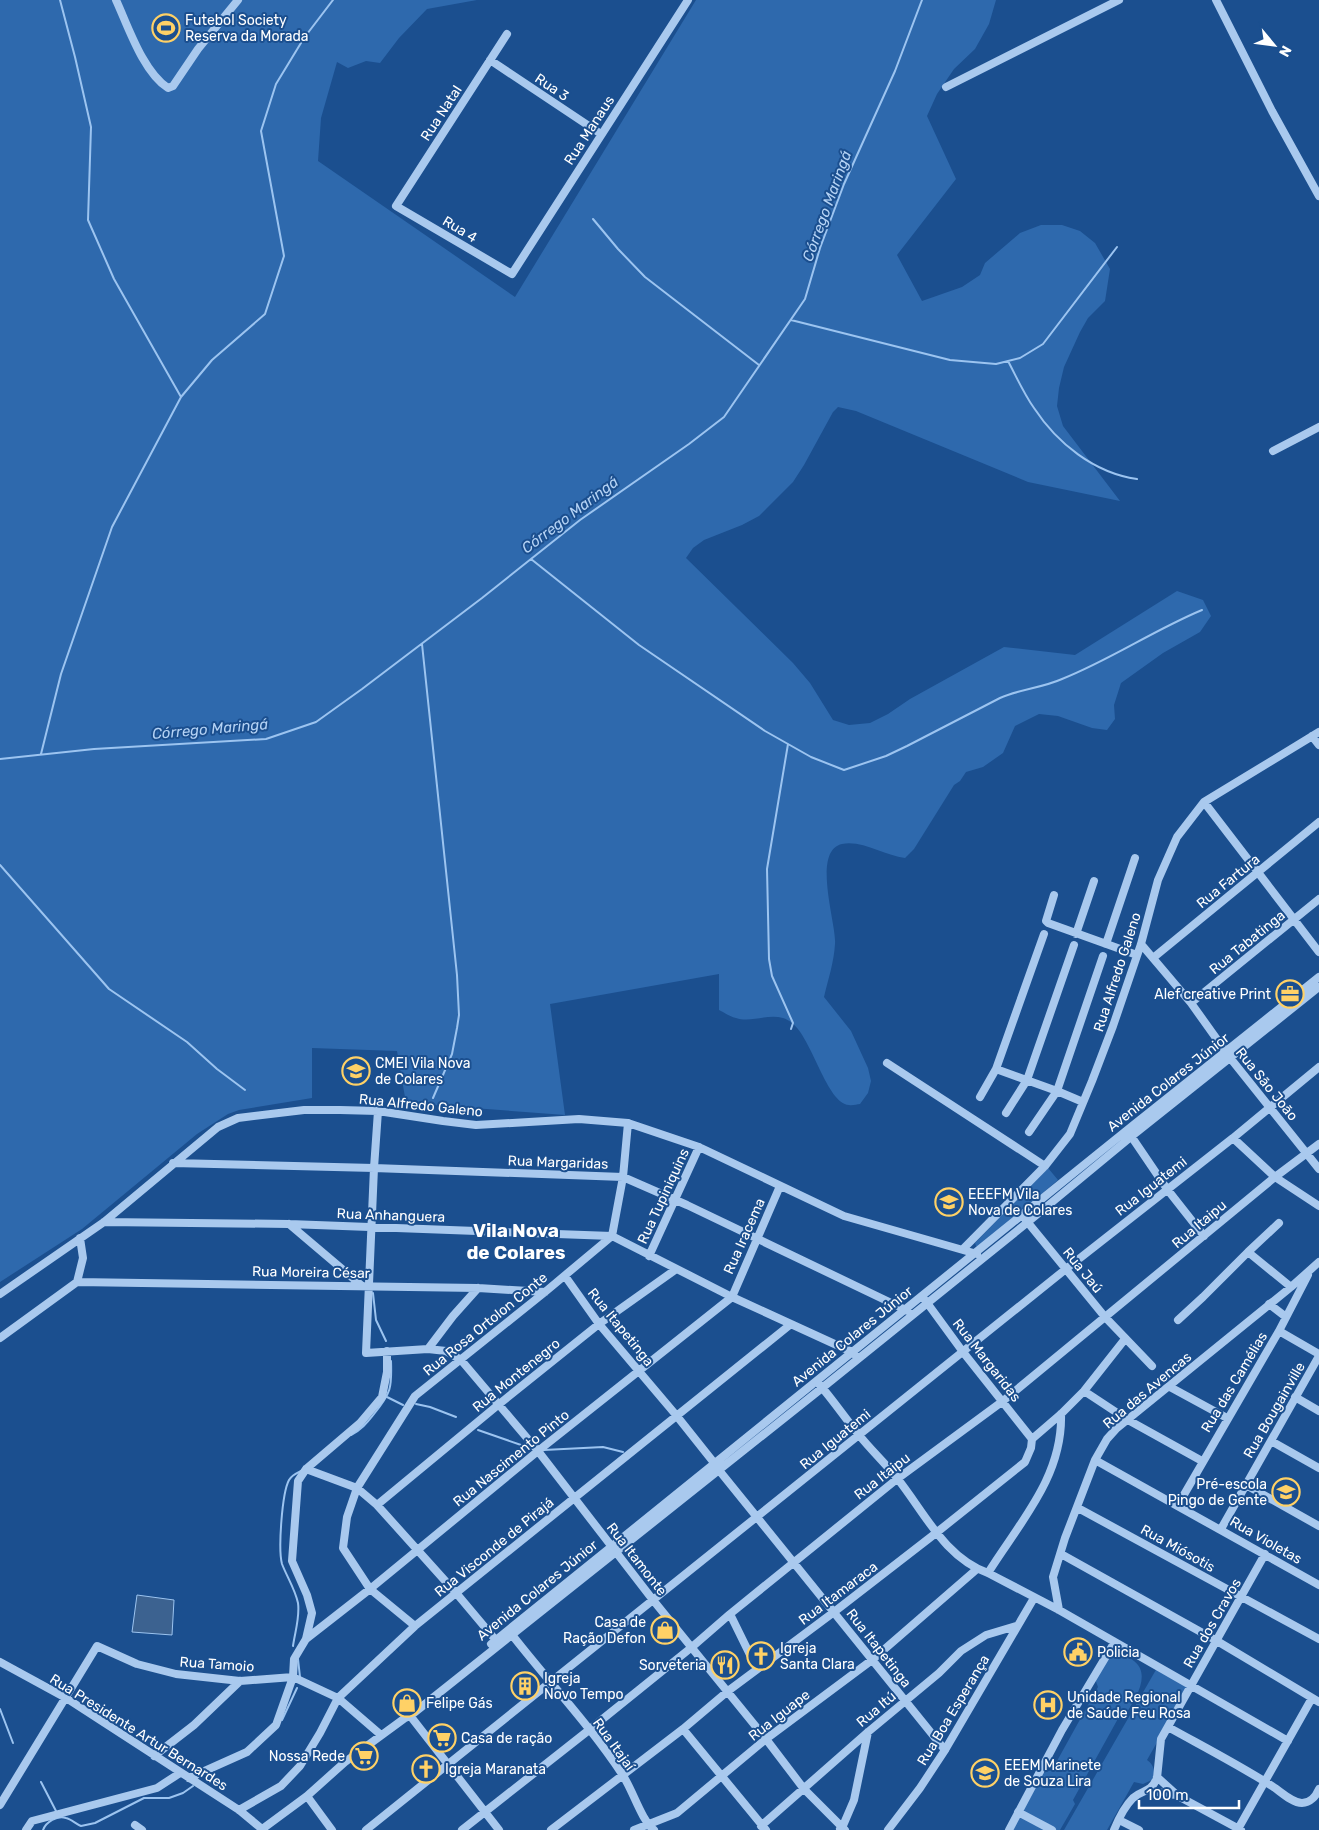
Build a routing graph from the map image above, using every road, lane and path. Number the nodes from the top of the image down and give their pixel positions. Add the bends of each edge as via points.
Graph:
1 (116, 0) edge
2 (238, 0) edge
3 (688, 0) edge
4 (1120, 0) edge
5 (1216, 0) edge
6 (507, 34) dead end
7 (490, 60) junction
8 (946, 87) dead end
9 (601, 134) junction
10 (1319, 196) edge
11 (396, 206) joint
12 (512, 274) joint
13 (1319, 427) edge
14 (1273, 451) dead end
15 (1315, 734) edge
16 (1319, 745) edge
17 (1204, 802) junction
18 (1319, 822) edge
19 (1135, 858) dead end
20 (1257, 874) junction
21 (1094, 881) dead end
22 (1054, 896) dead end
23 (1319, 899) edge
24 (1294, 920) junction
25 (1044, 934) dead end
26 (1076, 934) junction
27 (1106, 944) junction
28 (1140, 944) junction
29 (1074, 945) dead end
30 (1319, 952) edge
31 (1137, 955) junction
32 (1103, 956) dead end
33 (1152, 958) junction
34 (1319, 977) edge
35 (1319, 987) edge
36 (1191, 1003) junction
37 (1228, 1056) junction
38 (887, 1063) dead end
39 (1319, 1067) edge
40 (996, 1069) junction
41 (1027, 1080) junction
42 (1057, 1091) junction
43 (980, 1097) dead end
44 (1083, 1102) junction
45 (1269, 1107) junction
46 (378, 1111) junction
47 (1006, 1113) dead end
48 (628, 1123) junction
49 (1029, 1132) dead end
50 (1129, 1133) junction
51 (1233, 1138) junction
52 (1319, 1144) edge
53 (699, 1147) junction
54 (1306, 1153) junction
55 (173, 1163) junction
56 (1045, 1166) junction
57 (374, 1168) junction
58 (1319, 1168) edge
59 (623, 1177) junction
60 (1275, 1177) junction
61 (780, 1186) junction
62 (1167, 1189) junction
63 (674, 1200) junction
64 (1319, 1206) edge
65 (1022, 1215) junction
66 (104, 1222) junction
67 (1028, 1222) junction
68 (1279, 1223) dead end
69 (290, 1224) junction
70 (372, 1226) junction
71 (612, 1236) junction
72 (1204, 1236) junction
73 (80, 1238) junction
74 (758, 1238) junction
75 (964, 1249) junction
76 (1248, 1252) junction
77 (975, 1253) junction
78 (649, 1256) junction
79 (983, 1257) junction
80 (1319, 1262) edge
81 (1066, 1269) junction
82 (675, 1270) junction
83 (1310, 1271) junction
84 (565, 1276) junction
85 (77, 1282) junction
86 (365, 1285) junction
87 (1291, 1287) junction
88 (478, 1288) junction
89 (545, 1292) junction
90 (0, 1294) edge
91 (732, 1297) junction
92 (924, 1299) junction
93 (1269, 1304) junction
94 (909, 1311) junction
95 (1105, 1317) junction
96 (1286, 1317) junction
97 (1178, 1320) dead end
98 (599, 1324) junction
99 (791, 1324) junction
100 (1279, 1332) junction
101 (0, 1338) edge
102 (1125, 1339) junction
103 (428, 1349) junction
104 (387, 1351) junction
105 (963, 1352) junction
106 (855, 1355) junction
107 (1319, 1355) edge
108 (461, 1360) junction
109 (1152, 1366) dead end
110 (640, 1370) junction
111 (820, 1385) junction
112 (1170, 1387) junction
113 (1084, 1391) junction
114 (1296, 1397) junction
115 (1003, 1401) junction
116 (498, 1405) junction
117 (1319, 1411) edge
118 (1061, 1414) junction
119 (676, 1415) junction
120 (1227, 1418) junction
121 (1128, 1420) junction
122 (859, 1435) junction
123 (1032, 1439) junction
124 (1271, 1441) junction
125 (538, 1451) junction
126 (1095, 1460) junction
127 (1202, 1461) junction
128 (717, 1467) junction
129 (1319, 1468) edge
130 (306, 1469) junction
131 (897, 1479) junction
132 (1246, 1485) junction
133 (357, 1488) junction
134 (574, 1499) junction
135 (377, 1505) junction
136 (1178, 1505) junction
137 (1078, 1508) junction
138 (757, 1518) junction
139 (1319, 1526) edge
140 (1221, 1529) junction
141 (936, 1533) junction
142 (613, 1549) junction
143 (417, 1550) junction
144 (1061, 1554) junction
145 (1265, 1554) junction
146 (794, 1564) junction
147 (977, 1569) junction
148 (988, 1573) junction
149 (1318, 1583) edge
150 (370, 1589) junction
151 (457, 1594) junction
152 (1242, 1597) junction
153 (1034, 1598) junction
154 (652, 1600) junction
155 (1059, 1610) junction
156 (834, 1612) junction
157 (730, 1614) junction
158 (415, 1626) junction
159 (1016, 1626) junction
160 (510, 1632) junction
161 (306, 1639) junction
162 (1319, 1639) edge
163 (1217, 1641) junction
164 (498, 1642) junction
165 (1114, 1643) junction
166 (692, 1647) junction
167 (872, 1660) junction
168 (0, 1662) edge
169 (757, 1669) junction
170 (293, 1677) junction
171 (240, 1681) junction
172 (551, 1682) junction
173 (1191, 1685) junction
174 (728, 1691) junction
175 (66, 1698) junction
176 (338, 1698) junction
177 (1316, 1700) edge
178 (905, 1701) junction
179 (407, 1715) junction
180 (1168, 1727) junction
181 (682, 1729) junction
182 (589, 1730) junction
183 (868, 1732) junction
184 (381, 1735) junction
185 (766, 1739) junction
186 (1288, 1741) junction
187 (945, 1750) junction
188 (154, 1756) junction
189 (447, 1765) junction
190 (180, 1773) junction
191 (623, 1775) junction
192 (722, 1776) junction
193 (1157, 1777) junction
194 (189, 1778) junction
195 (1265, 1782) junction
196 (804, 1789) junction
197 (1319, 1789) edge
198 (1150, 1790) junction
199 (307, 1796) junction
200 (1178, 1796) junction
201 (0, 1805) edge
202 (238, 1810) junction
203 (486, 1812) junction
204 (1018, 1812) junction
205 (1119, 1820) junction
206 (272, 1822) junction
207 (647, 1825) junction
208 (764, 1828) edge
209 (842, 1829) edge
210 (1239, 1829) edge
211 (26, 1830) edge
212 (262, 1830) edge
213 (278, 1830) edge
214 (332, 1830) edge
215 (366, 1830) edge
216 (462, 1830) edge
217 (499, 1830) edge
218 (550, 1830) edge
219 (634, 1830) edge
220 (654, 1830) edge
221 (888, 1830) edge
222 (1008, 1830) edge
223 (1052, 1830) edge
224 (1114, 1830) edge
225 (1139, 1830) edge

1 - 2 street via 144,61 168,88 173,86
3 - 9 street, Rua Manaus
4 - 8 street
5 - 10 street
6 - 7 street, Rua Natal
7 - 9 street, Rua 3
7 - 11 street, Rua Natal
9 - 12 street, Rua Manaus
11 - 12 street, Rua 4
13 - 14 street
15 - 16 street
15 - 17 street, Rua Alfredo Galeno
17 - 20 street
17 - 28 street, Rua Alfredo Galeno via 1177,837 1165,863
18 - 20 street, Rua Fartura
19 - 27 street
20 - 24 street
20 - 33 street, Rua Fartura
21 - 26 street
22 - 26 street via 1046,921
23 - 24 street, Rua Tabatinga
24 - 30 street
24 - 36 street, Rua Tabatinga
25 - 40 street
26 - 27 street
27 - 31 street
28 - 31 street, Rua Alfredo Galeno
28 - 33 street, Rua São João
29 - 41 street
31 - 44 street, Rua Alfredo Galeno
32 - 42 street
33 - 36 street, Rua São João
34 - 37 street, Avenida Colares Júnior
35 - 37 street, Avenida Colares Júnior
36 - 37 street, Rua São João
37 - 45 street, Rua São João
37 - 50 street, Avenida Colares Júnior
38 - 56 street
39 - 45 street, Rua Iguatemi
40 - 41 street
40 - 43 street
41 - 42 street
41 - 47 street
42 - 44 street
42 - 49 street
44 - 56 street, Rua Alfredo Galeno via 1070,1134
45 - 51 street, Rua Iguatemi
45 - 54 street, Rua São João
46 - 48 street, Rua Alfredo Galeno via 476,1125 579,1119
46 - 55 street, Rua Alfredo Galeno via 304,1110 238,1118 214,1130
46 - 57 street
48 - 53 street, Rua Alfredo Galeno
48 - 59 street
50 - 62 street
50 - 65 street, Avenida Colares Júnior
50 - 67 street, Avenida Colares Júnior
51 - 60 street
51 - 62 street, Rua Iguatemi
52 - 54 street, Rua Itaipu
53 - 61 street, Rua Alfredo Galeno
53 - 63 street, Rua Tupiniquins
54 - 58 street, Rua São João
54 - 60 street, Rua Itaipu
55 - 57 street, Rua Margaridas
55 - 66 street, Rua Alfredo Galeno
56 - 75 street, Rua Alfredo Galeno
57 - 59 street, Rua Margaridas
57 - 70 street
59 - 63 street, Rua Margaridas
59 - 71 street
60 - 64 street
60 - 72 street, Rua Itaipu
61 - 74 street, Rua Iracema
61 - 75 street, Rua Alfredo Galeno via 844,1216
62 - 72 street
62 - 81 street, Rua Iguatemi
63 - 74 street, Rua Margaridas
63 - 78 street, Rua Tupiniquins
65 - 67 street, Rua Jaú
65 - 77 street, Avenida Colares Júnior
66 - 69 street, Rua Anhanguera
66 - 73 street, Rua Alfredo Galeno
67 - 79 street, Avenida Colares Júnior
67 - 81 street, Rua Jaú
68 - 76 street
69 - 70 street, Rua Anhanguera
69 - 86 street
70 - 71 street, Rua Anhanguera
70 - 86 street
71 - 78 street, Rua Anhanguera
71 - 84 street, Rua Rosa Ortolon Conte
72 - 95 street, Rua Itaipu
73 - 85 street via 83,1258
73 - 90 street, Rua Alfredo Galeno
74 - 91 street, Rua Iracema
74 - 94 street, Rua Margaridas
75 - 77 street, Rua Alfredo Galeno
76 - 87 street
76 - 97 street
77 - 79 street, Rua Alfredo Galeno
77 - 92 street, Avenida Colares Júnior
78 - 82 street, Rua Anhanguera
79 - 92 street, Avenida Colares Júnior
80 - 83 street, Rua das Avencas
81 - 95 street, Rua Jaú
81 - 105 street, Rua Iguatemi
82 - 91 street, Rua Anhanguera
82 - 98 street, Rua Montenegro
83 - 87 street, Rua das Avencas
83 - 96 street, Rua das Camélias
84 - 89 street, Rua Rosa Ortolon Conte
84 - 98 street, Rua Itapetinga
85 - 86 street, Rua Moreira César
85 - 101 street
86 - 88 street, Rua Moreira César
86 - 104 street, Rua Itamonte via 366,1353
87 - 93 street, Rua das Avencas
88 - 89 street, Rua Moreira César
88 - 103 street
89 - 108 street, Rua Rosa Ortolon Conte
91 - 99 street, Rua Anhanguera
91 - 110 street, Rua Nascimento Pinto
92 - 94 street, Avenida Colares Júnior
92 - 105 street, Rua Margaridas
93 - 96 street
93 - 112 street, Rua das Avencas
94 - 106 street, Avenida Colares Júnior
95 - 102 street, Rua Jaú
95 - 115 street, Rua Itaipu
96 - 100 street, Rua das Camélias
98 - 110 street, Rua Itapetinga
98 - 116 street, Rua Montenegro
99 - 106 street, Rua Anhanguera
99 - 119 street, Rua Visconde de Pirajá
100 - 107 street
100 - 120 street, Rua das Camélias
102 - 109 street, Rua Jaú
102 - 113 street
103 - 104 street, Rua Itamonte
103 - 108 street, Rua Itamonte via 446,1351
104 - 130 street via 388,1372 382,1397 360,1423
105 - 115 street, Rua Margaridas
105 - 122 street, Rua Iguatemi
106 - 111 street, Avenida Colares Júnior
107 - 114 street, Rua Bougainville
108 - 116 street, Rua Itamonte
108 - 133 street, Rua Rosa Ortolon Conte via 416,1396
110 - 119 street, Rua Itapetinga
110 - 125 street, Rua Nascimento Pinto
111 - 122 street
111 - 128 street, Avenida Colares Júnior
112 - 120 street
112 - 121 street, Rua das Avencas
113 - 118 street
113 - 121 street
114 - 117 street
114 - 124 street, Rua Bougainville
115 - 123 street, Rua Margaridas
115 - 131 street, Rua Itaipu
116 - 125 street, Rua Itamonte
116 - 135 street, Rua Montenegro
118 - 123 street
118 - 148 street via 1059,1443 1047,1480
119 - 128 street, Rua Itapetinga
119 - 134 street, Rua Visconde de Pirajá
120 - 127 street, Rua das Camélias
121 - 126 street, Rua das Avencas via 1107,1440
121 - 127 street
122 - 131 street
122 - 138 street, Rua Iguatemi
123 - 141 street, Rua Itamaraca via 1025,1462
124 - 129 street
124 - 132 street, Rua Bougainville
125 - 134 street, Rua Itamonte
125 - 143 street, Rua Nascimento Pinto
126 - 136 street, Rua Violetas
126 - 137 street, Rua das Avencas
127 - 136 street, Rua das Camélias
128 - 138 street, Rua Itapetinga
128 - 142 street, Avenida Colares Júnior
130 - 133 street
130 - 161 street via 298,1481 292,1561 312,1613
131 - 141 street
131 - 146 street, Rua Itaipu
132 - 139 street
132 - 140 street, Rua Bougainville
133 - 135 street
133 - 150 street, Rua Rosa Ortolon Conte via 343,1548
134 - 142 street, Rua Itamonte
134 - 151 street, Rua Visconde de Pirajá
135 - 143 street
136 - 140 street, Rua Violetas
137 - 144 street, Rua das Avencas
137 - 152 street, Rua Miósotis
138 - 146 street, Rua Itapetinga
138 - 154 street, Rua Iguatemi
140 - 145 street, Rua Violetas
141 - 147 street via 960,1558
141 - 156 street, Rua Itamaraca
142 - 154 street, Rua Itamonte
142 - 160 street, Avenida Colares Júnior
143 - 150 street, Rua Nascimento Pinto
143 - 151 street
144 - 155 street, Rua das Avencas via 1054,1577
144 - 163 street
145 - 149 street, Rua Violetas
145 - 152 street, Rua dos Cravos
146 - 156 street, Rua Itapetinga
146 - 157 street, Rua Itaipu
147 - 148 street
147 - 167 street, Rua Iguape
148 - 153 street
150 - 158 street, Rua Rosa Ortolon Conte
150 - 161 street, Rua Nascimento Pinto
151 - 158 street, Rua Visconde de Pirajá
151 - 164 street
152 - 162 street, Rua Miósotis
152 - 163 street, Rua dos Cravos
153 - 155 street
153 - 159 street, Rua Boa Esperança
154 - 166 street, Rua Itamonte
154 - 172 street, Rua Iguatemi
155 - 165 street
156 - 167 street, Rua Itapetinga
156 - 169 street, Rua Itamaraca
157 - 166 street, Rua Itaipu
157 - 169 street
158 - 176 street, Rua Visconde de Pirajá
159 - 178 street, Rua Itú via 986,1635 961,1651
159 - 187 street, Rua Boa Esperança
160 - 164 street, Avenida Colares Júnior
160 - 172 street, Rua Itajaí
161 - 170 street via 294,1659
163 - 173 street, Rua dos Cravos
163 - 177 street
164 - 179 street, Avenida Colares Júnior
165 - 173 street
165 - 204 street
166 - 174 street, Rua Itamonte
166 - 182 street, Rua Itaipu
167 - 178 street, Rua Itapetinga
167 - 185 street, Rua Iguape
168 - 175 street, Rua Presidente Artur Bernardes
169 - 174 street, Rua Itamaraca
170 - 171 street, Rua Tamoio
170 - 176 street, Rua Tamoio
170 - 194 street via 276,1725 247,1752
171 - 175 street, Rua Tamoio via 176,1674 137,1664 97,1646
171 - 188 street via 194,1725
172 - 182 street, Rua Itajaí
172 - 189 street, Rua Iguatemi
173 - 180 street, Rua dos Cravos
173 - 186 street
174 - 181 street, Rua Itamaraca
174 - 185 street, Rua Itamonte
175 - 188 street, Rua Presidente Artur Bernardes
175 - 201 street
176 - 184 street, Rua Tamoio
176 - 202 street, Rua Visconde de Pirajá via 300,1766 281,1786
177 - 186 street
178 - 183 street, Rua Itú
178 - 187 street, Rua Itapetinga
179 - 184 street, Avenida Colares Júnior
179 - 189 street
180 - 193 street, Rua dos Cravos via 1161,1739
180 - 195 street
181 - 191 street, Rua Itamaraca
181 - 192 street
182 - 191 street, Rua Itajaí
182 - 203 street, Rua Itaipu
183 - 196 street, Rua Itú
183 - 209 street via 854,1800
184 - 199 street, Avenida Colares Júnior
185 - 192 street, Rua Iguape
185 - 196 street, Rua Itamonte
186 - 195 street
187 - 221 street, Rua Boa Esperança
188 - 190 street, Rua Presidente Artur Bernardes
189 - 203 street
189 - 215 street, Rua Iguatemi
190 - 194 street, Rua Presidente Artur Bernardes
190 - 211 street via 157,1788 32,1821
191 - 207 street, Rua Itajaí
191 - 218 street, Rua Itamaraca
192 - 207 street, Rua Iguape via 677,1813
192 - 208 street
193 - 198 street, Rua dos Cravos
193 - 200 street
194 - 202 street, Rua Presidente Artur Bernardes
195 - 197 street via 1301,1803 1308,1802
195 - 210 street
196 - 208 street, Rua Itú
196 - 209 street, Rua Itamonte
198 - 200 street
198 - 205 street, Rua dos Cravos via 1132,1799
199 - 206 street, Avenida Colares Júnior
199 - 214 street
200 - 210 street
202 - 212 street, Rua Presidente Artur Bernardes
203 - 216 street, Rua Itaipu
203 - 217 street
204 - 222 street
204 - 223 street
205 - 224 street, Rua dos Cravos
205 - 225 street
206 - 212 street, Avenida Colares Júnior
206 - 213 street
207 - 219 street, Rua Iguape
207 - 220 street, Rua Itajaí

